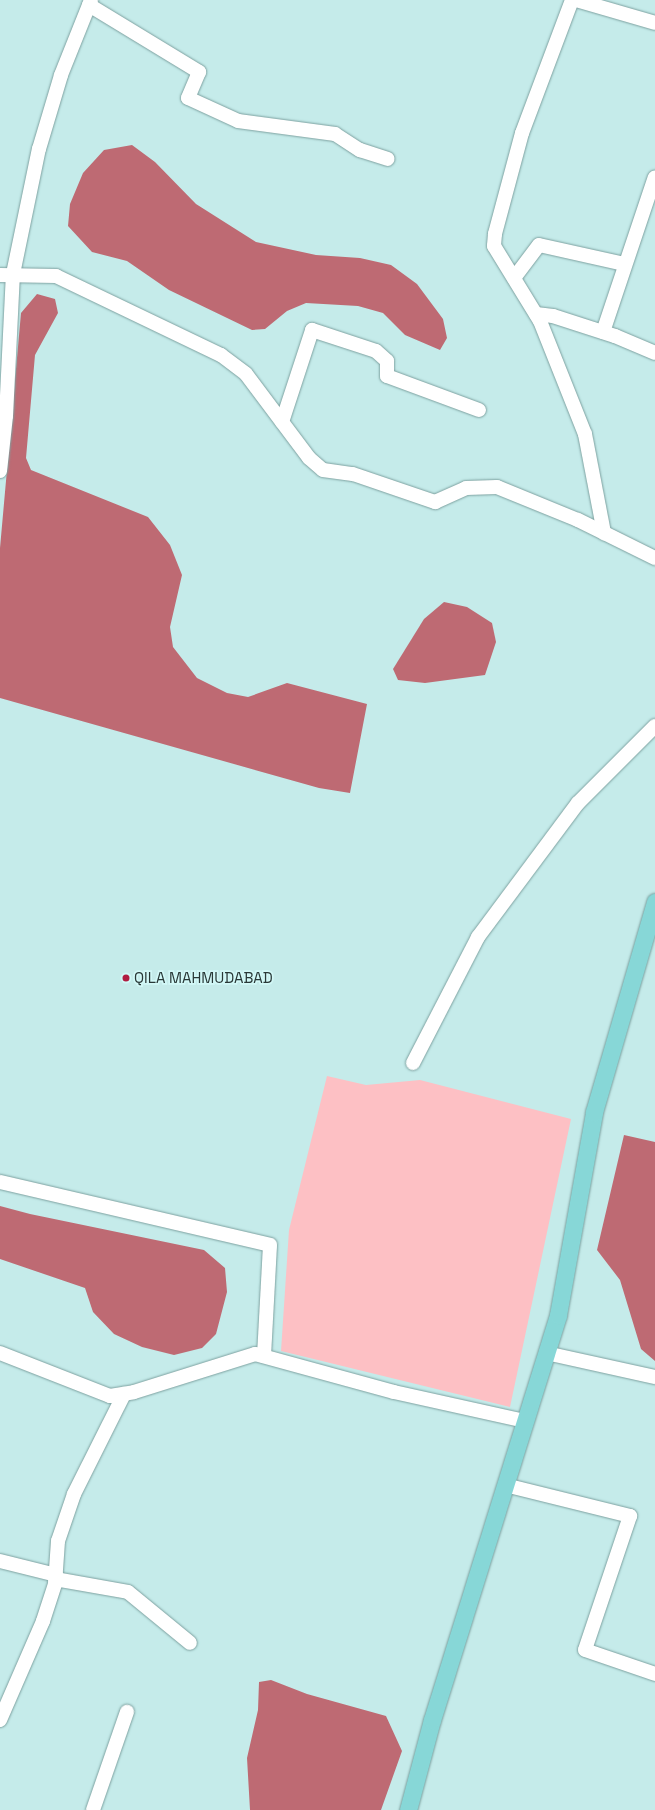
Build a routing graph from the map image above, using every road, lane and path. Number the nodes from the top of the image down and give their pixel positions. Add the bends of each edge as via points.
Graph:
1 (572, 0) edge
2 (576, 0) edge
3 (90, 2) edge
4 (655, 23) edge
5 (388, 159) dead end
6 (655, 177) edge
7 (625, 264) junction
8 (7, 275) edge
9 (514, 278) junction
10 (536, 314) junction
11 (602, 332) junction
12 (655, 353) edge
13 (479, 410) dead end
14 (282, 422) junction
15 (0, 470) edge
16 (604, 533) junction
17 (655, 558) edge
18 (655, 726) edge
19 (655, 902) edge
20 (413, 1063) dead end
21 (0, 1182) edge
22 (0, 1353) edge
23 (546, 1353) junction
24 (264, 1356) junction
25 (655, 1377) edge
26 (124, 1394) junction
27 (525, 1421) junction
28 (505, 1485) junction
29 (0, 1561) edge
30 (56, 1577) junction
31 (190, 1643) dead end
32 (655, 1674) edge
33 (127, 1712) dead end
34 (0, 1720) edge
35 (93, 1810) edge
36 (408, 1810) edge

1 - 9 street via 522,133 494,234 494,246
2 - 4 street
3 - 5 street via 199,72 188,98 238,121 335,134 360,150
3 - 8 street via 61,75
6 - 7 street
7 - 9 street via 539,245
7 - 11 street
8 - 14 street via 56,276 220,355 246,374
8 - 15 street via 6,416
9 - 10 street
10 - 11 street via 553,316
10 - 16 street via 585,434
11 - 12 street
13 - 14 street via 387,376 387,361 376,351 312,330
14 - 16 street via 310,458 323,470 353,474 435,502 466,488 497,487
16 - 17 street
18 - 20 street via 578,803 478,937
19 - 23 main road via 594,1112 558,1315
21 - 24 street via 270,1245
22 - 26 street via 110,1396
23 - 25 street
23 - 27 main road
24 - 26 street via 255,1354
24 - 27 street via 394,1392
26 - 30 street via 74,1494 58,1541
27 - 28 main road
28 - 32 street via 630,1516 585,1650
28 - 36 main road via 432,1720
29 - 30 street
30 - 31 street via 128,1592
30 - 34 street via 43,1621
33 - 35 street

